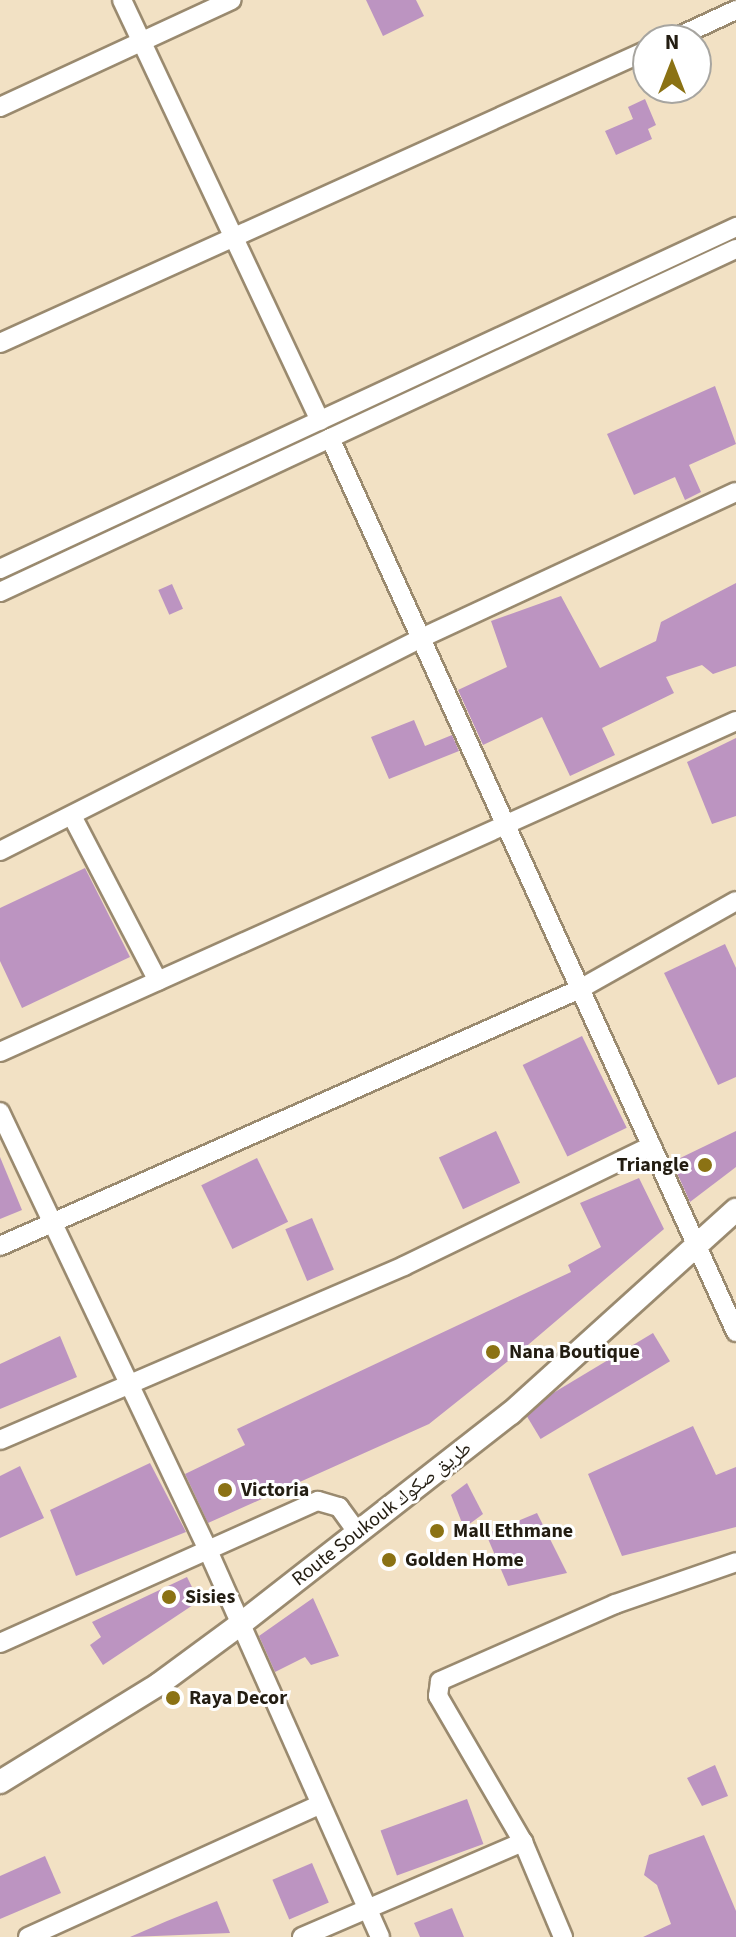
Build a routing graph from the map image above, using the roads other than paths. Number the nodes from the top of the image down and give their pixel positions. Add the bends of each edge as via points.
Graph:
1 (122, 0) edge
2 (232, 0) edge
3 (736, 10) edge
4 (706, 24) edge
5 (142, 42) junction
6 (632, 57) edge
7 (0, 107) edge
8 (736, 227) edge
9 (233, 239) junction
10 (736, 249) edge
11 (0, 343) edge
12 (320, 421) junction
13 (330, 438) junction
14 (736, 492) edge
15 (0, 569) edge
16 (0, 592) edge
17 (419, 639) junction
18 (736, 721) edge
19 (72, 816) junction
20 (507, 824) junction
21 (0, 851) edge
22 (736, 901) edge
23 (158, 981) junction
24 (580, 989) junction
25 (0, 1052) edge
26 (0, 1112) edge
27 (651, 1146) junction
28 (736, 1210) edge
29 (51, 1222) junction
30 (696, 1244) junction
31 (0, 1246) edge
32 (734, 1323) edge
33 (126, 1383) junction
34 (0, 1440) edge
35 (358, 1533) junction
36 (206, 1546) junction
37 (736, 1562) edge
38 (238, 1626) junction
39 (0, 1643) edge
40 (0, 1782) edge
41 (319, 1805) junction
42 (523, 1842) junction
43 (367, 1909) junction
44 (28, 1937) edge
45 (302, 1937) edge
46 (380, 1937) edge
47 (563, 1937) edge

1 - 5 street
2 - 5 street
3 - 4 street
5 - 7 street
5 - 9 street
6 - 9 street
8 - 12 street
9 - 11 street
9 - 12 street
10 - 13 street
12 - 15 street
13 - 16 street
13 - 17 street
14 - 17 street
17 - 19 street
17 - 20 street
18 - 20 street
19 - 21 street
19 - 23 street
20 - 23 street
20 - 24 street
22 - 24 street
23 - 25 street
24 - 27 street
24 - 29 street
26 - 29 street
27 - 30 street
27 - 33 street via 404,1266
28 - 30 street, Route Soukouk طريق صكوك
29 - 31 street
29 - 33 street
30 - 32 street
30 - 35 street, Route Soukouk طريق صكوك via 511,1413
33 - 34 street
33 - 36 street
35 - 36 street via 339,1507 318,1501
35 - 38 street, Route Soukouk طريق صكوك
36 - 38 street
36 - 39 street
37 - 42 street via 615,1604 440,1681 438,1696
38 - 40 street, Route Soukouk طريق صكوك via 159,1684
38 - 41 street
41 - 43 street
41 - 44 street
42 - 43 street
42 - 47 street
43 - 45 street
43 - 46 street

